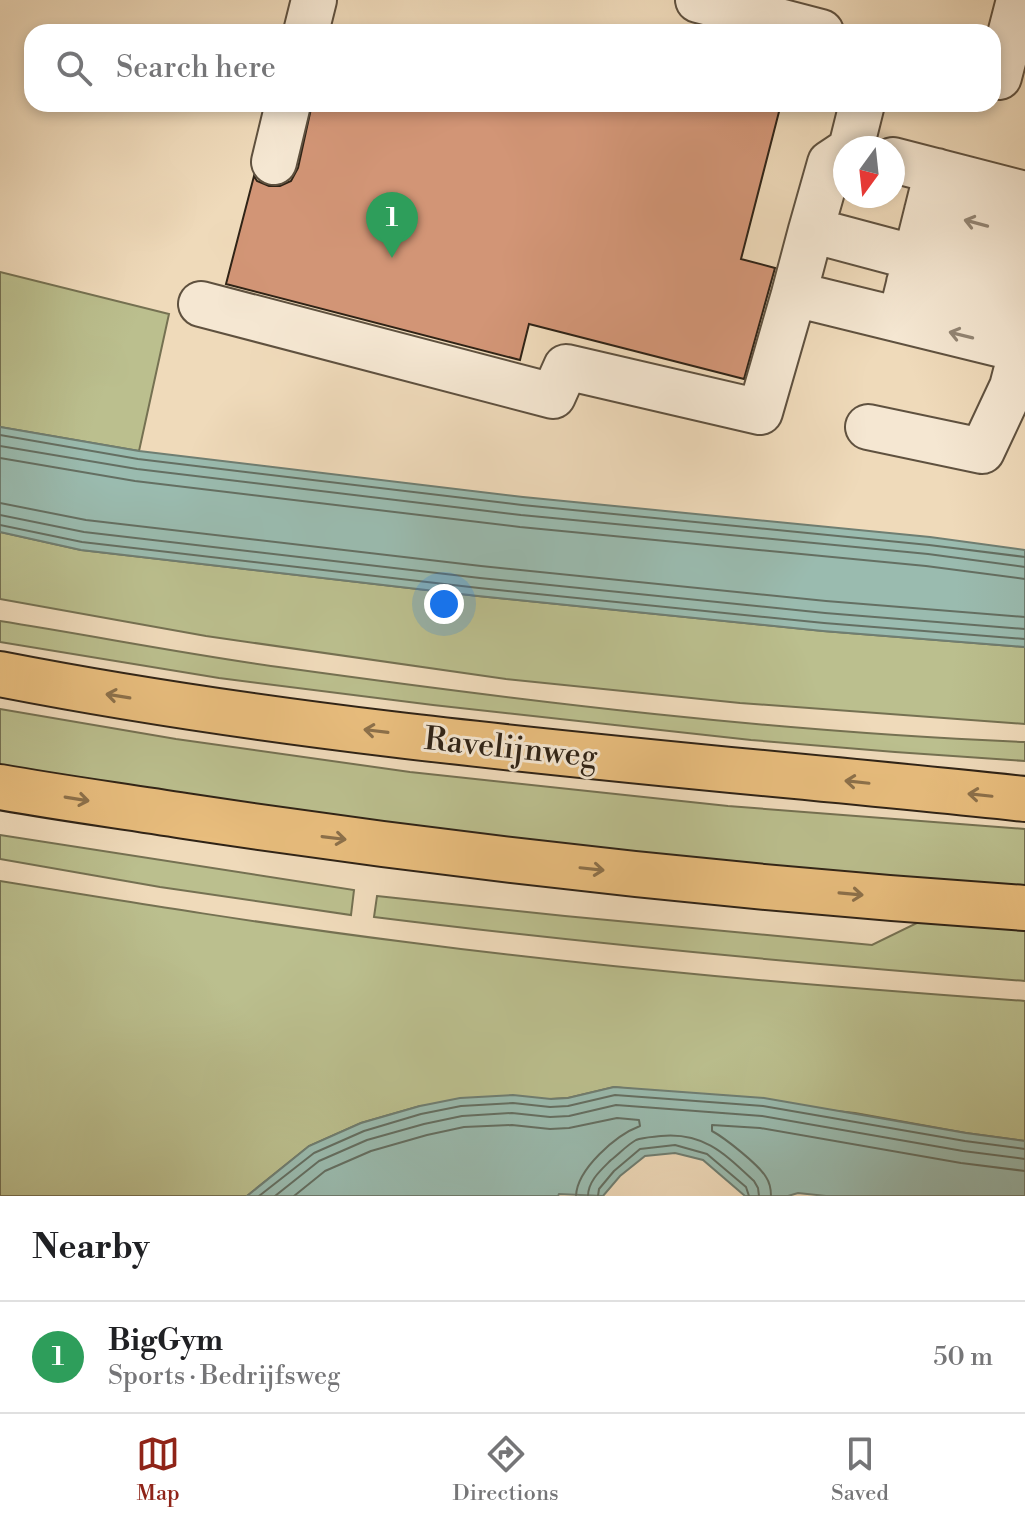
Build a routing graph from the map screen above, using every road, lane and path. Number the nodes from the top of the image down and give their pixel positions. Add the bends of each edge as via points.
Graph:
1 (314, 0) edge
2 (698, 0) edge
3 (1019, 0) edge
4 (308, 24) edge
5 (790, 24) edge
6 (1006, 79) edge
7 (286, 112) edge
8 (860, 112) edge
9 (854, 136) edge
10 (833, 161) edge
11 (274, 162) dead end
12 (1025, 194) edge
13 (905, 202) edge
14 (811, 230) junction
15 (1025, 236) edge
16 (918, 248) junction
17 (1025, 280) edge
18 (794, 294) junction
19 (201, 304) dead end
20 (1024, 333) edge
21 (868, 427) dead end
22 (0, 674) edge
23 (0, 787) edge
24 (1025, 799) edge
25 (1025, 908) edge

1 - 4 street
2 - 5 street
3 - 6 street
7 - 11 street
8 - 9 street
10 - 14 street
12 - 16 street
13 - 16 street
14 - 16 street
14 - 18 street
15 -> 16 street
16 - 17 street
16 - 18 street
20 -> 16 street
18 - 19 street via 760,412 566,367 553,396
20 - 21 street via 1012,387 982,451
24 -> 22 main road, Ravelijnweg via 282,720
23 -> 25 main road via 314,836 604,871

